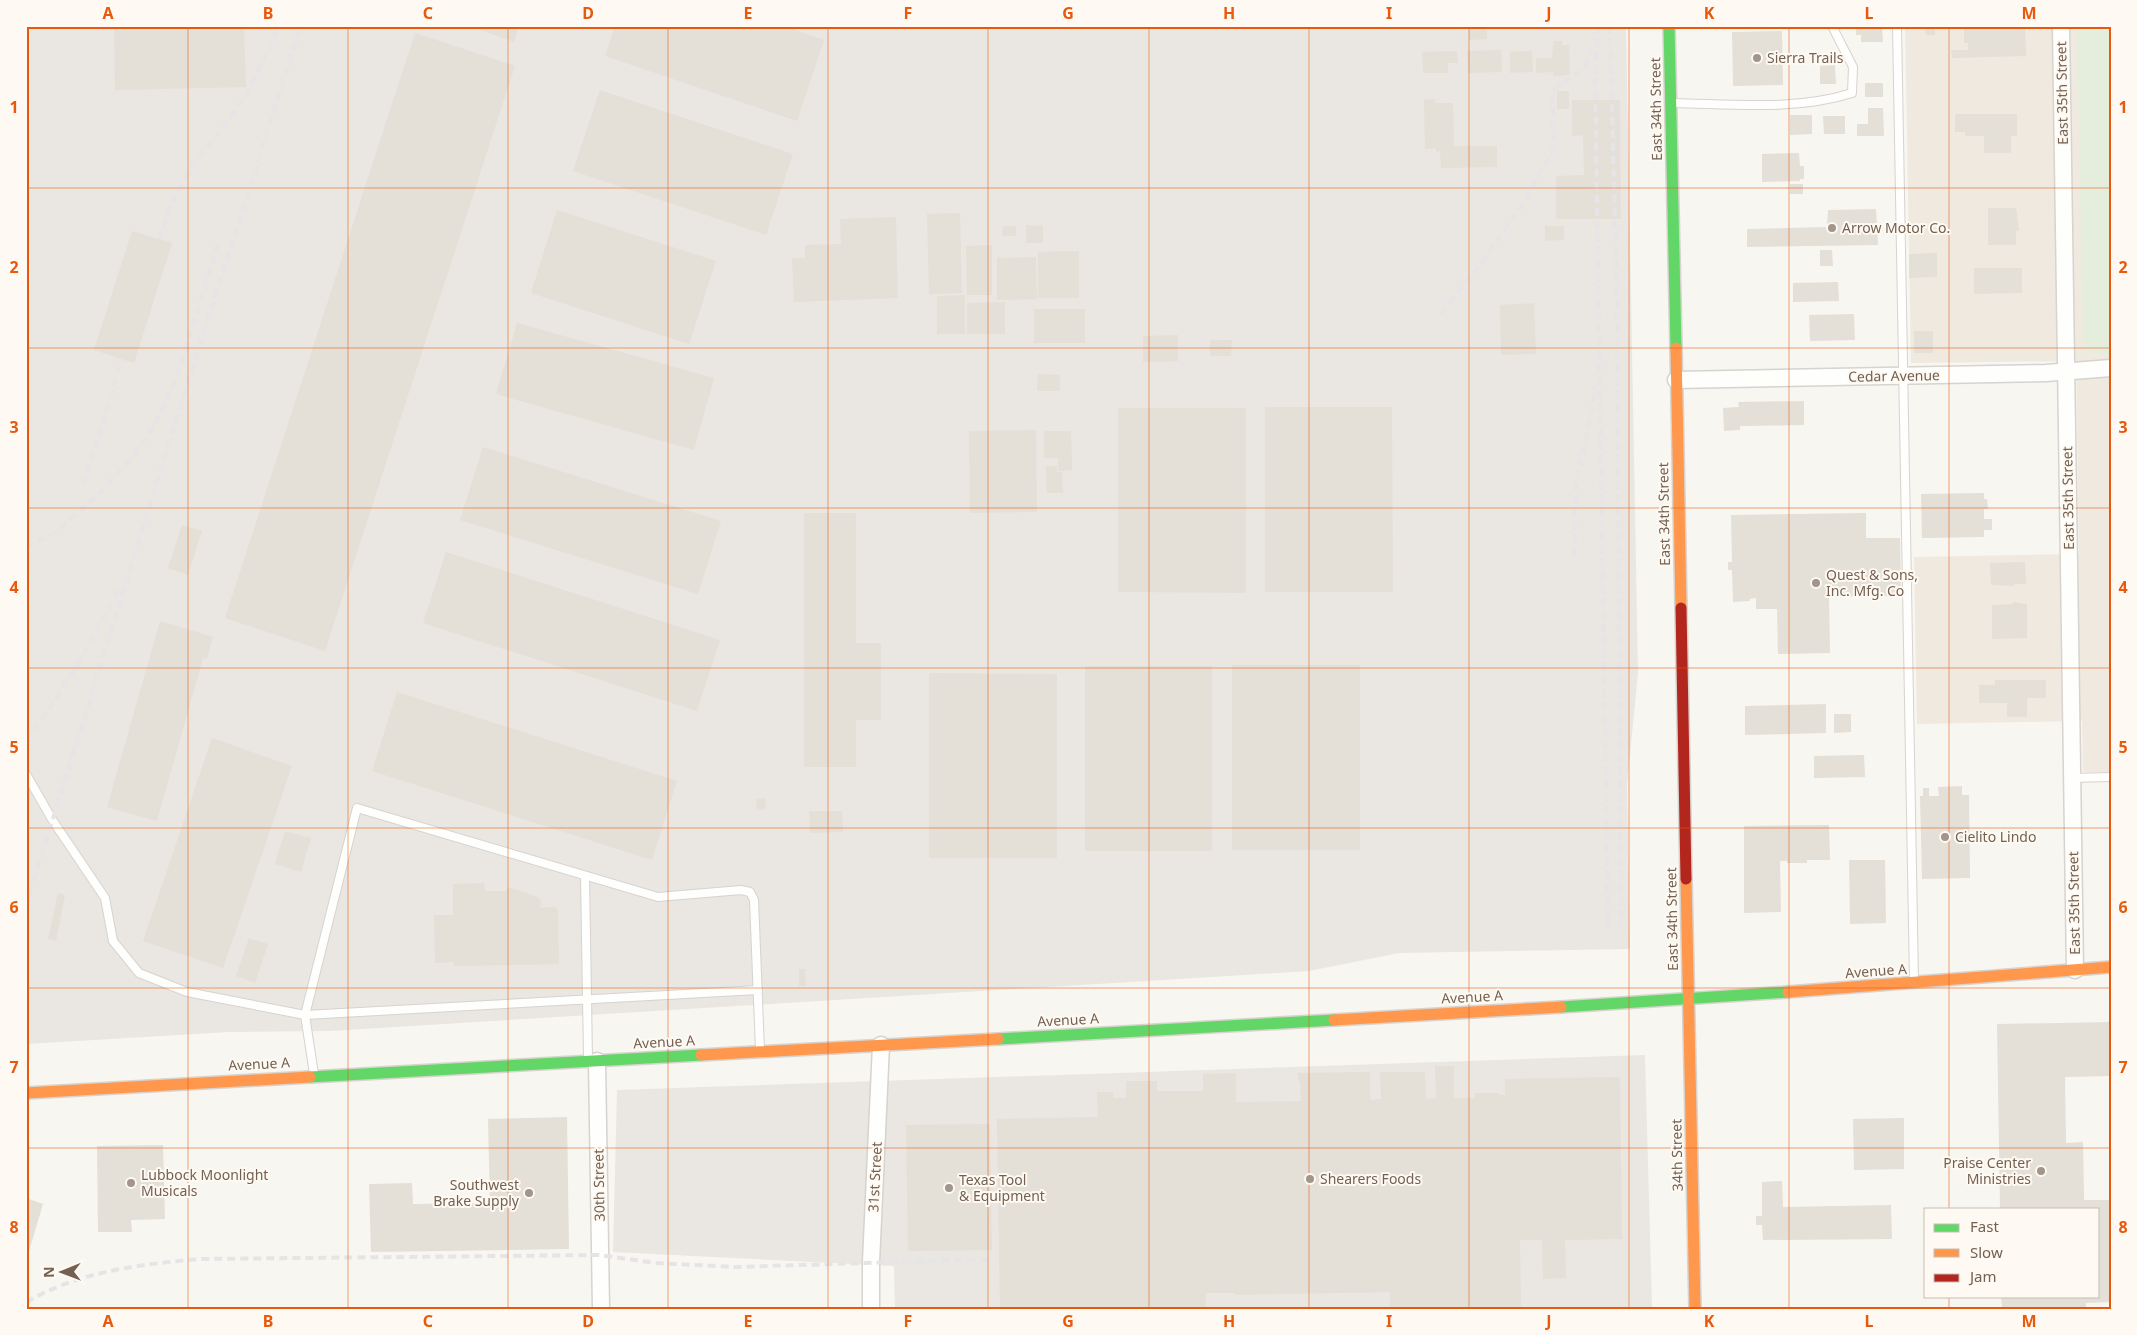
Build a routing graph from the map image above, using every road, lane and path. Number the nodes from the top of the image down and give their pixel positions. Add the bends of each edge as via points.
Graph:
1 (1669, 26) edge
2 (1832, 26) edge
3 (1897, 26) edge
4 (2061, 26) edge
5 (1671, 103) junction
6 (2111, 368) edge
7 (2066, 371) junction
8 (1904, 375) junction
9 (1676, 380) junction
10 (26, 774) edge
11 (2111, 777) edge
12 (2073, 778) junction
13 (585, 876) junction
14 (2111, 968) edge
15 (2075, 970) junction
16 (1914, 983) junction
17 (758, 990) junction
18 (587, 999) junction
19 (1689, 1000) junction
20 (306, 1016) junction
21 (881, 1045) junction
22 (760, 1052) junction
23 (593, 1061) junction
24 (314, 1076) junction
25 (26, 1093) edge
26 (601, 1309) edge
27 (871, 1309) edge
28 (1695, 1309) edge

1 - 5 main road, East 34th Street
2 - 5 lane via 1854,67 1852,93 1829,101 1811,102
3 - 8 lane
4 - 7 street, East 35th Street
5 - 9 main road, East 34th Street
6 - 7 street, Cedar Avenue
7 - 8 street, Cedar Avenue
7 - 12 street, East 35th Street
8 - 9 street, Cedar Avenue
8 - 16 lane
9 - 19 main road, East 34th Street
10 - 20 lane via 105,898 113,941 139,973 187,992
11 - 12 lane
12 - 15 street, East 35th Street
13 - 17 lane via 658,897 750,892 754,900
13 - 18 lane
13 - 20 lane via 357,808
14 - 15 main road, Avenue A
15 - 16 main road, Avenue A
16 - 19 main road, Avenue A
17 - 18 lane
17 - 22 lane
18 - 20 lane
18 - 23 lane
19 - 21 main road, Avenue A
19 - 28 main road, 34th Street
20 - 24 lane
21 - 22 main road, Avenue A
21 - 27 street, 31st Street
22 - 23 main road, Avenue A
23 - 24 main road, Avenue A
23 - 26 street, 30th Street
24 - 25 main road, Avenue A

